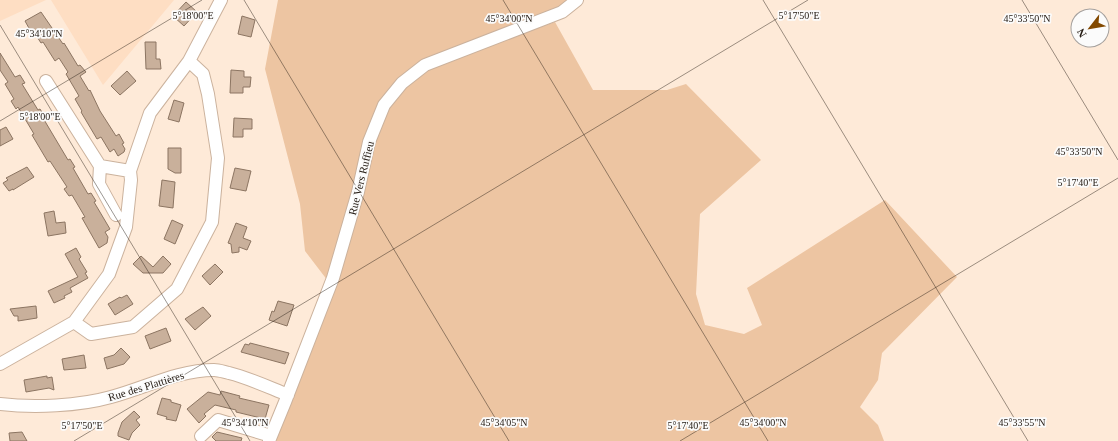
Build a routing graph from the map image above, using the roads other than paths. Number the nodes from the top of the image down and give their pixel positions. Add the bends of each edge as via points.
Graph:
1 (221, 0) edge
2 (577, 0) edge
3 (189, 60) junction
4 (46, 81) dead end
5 (100, 166) junction
6 (130, 171) junction
7 (116, 215) dead end
8 (74, 322) junction
9 (0, 364) edge
10 (288, 395) junction
11 (0, 404) edge
12 (201, 436) dead end
13 (255, 436) edge
14 (270, 438) edge

1 - 3 street
2 - 10 street, Rue Vers Ruffieu via 562,12 425,65 402,82 384,105 369,142 355,203 333,278
3 - 6 street via 150,113
3 - 8 street via 203,74 218,158 212,222 177,289 133,327 91,334
4 - 5 street
5 - 6 street
5 - 7 street via 99,184
6 - 8 street via 126,227 108,274
8 - 9 street
10 - 11 street, Rue des Plattières via 246,377 215,370 187,374 112,397 80,403 20,406
10 - 14 street, Rue Vers Ruffieu
12 - 13 street via 218,420
13 - 14 street

